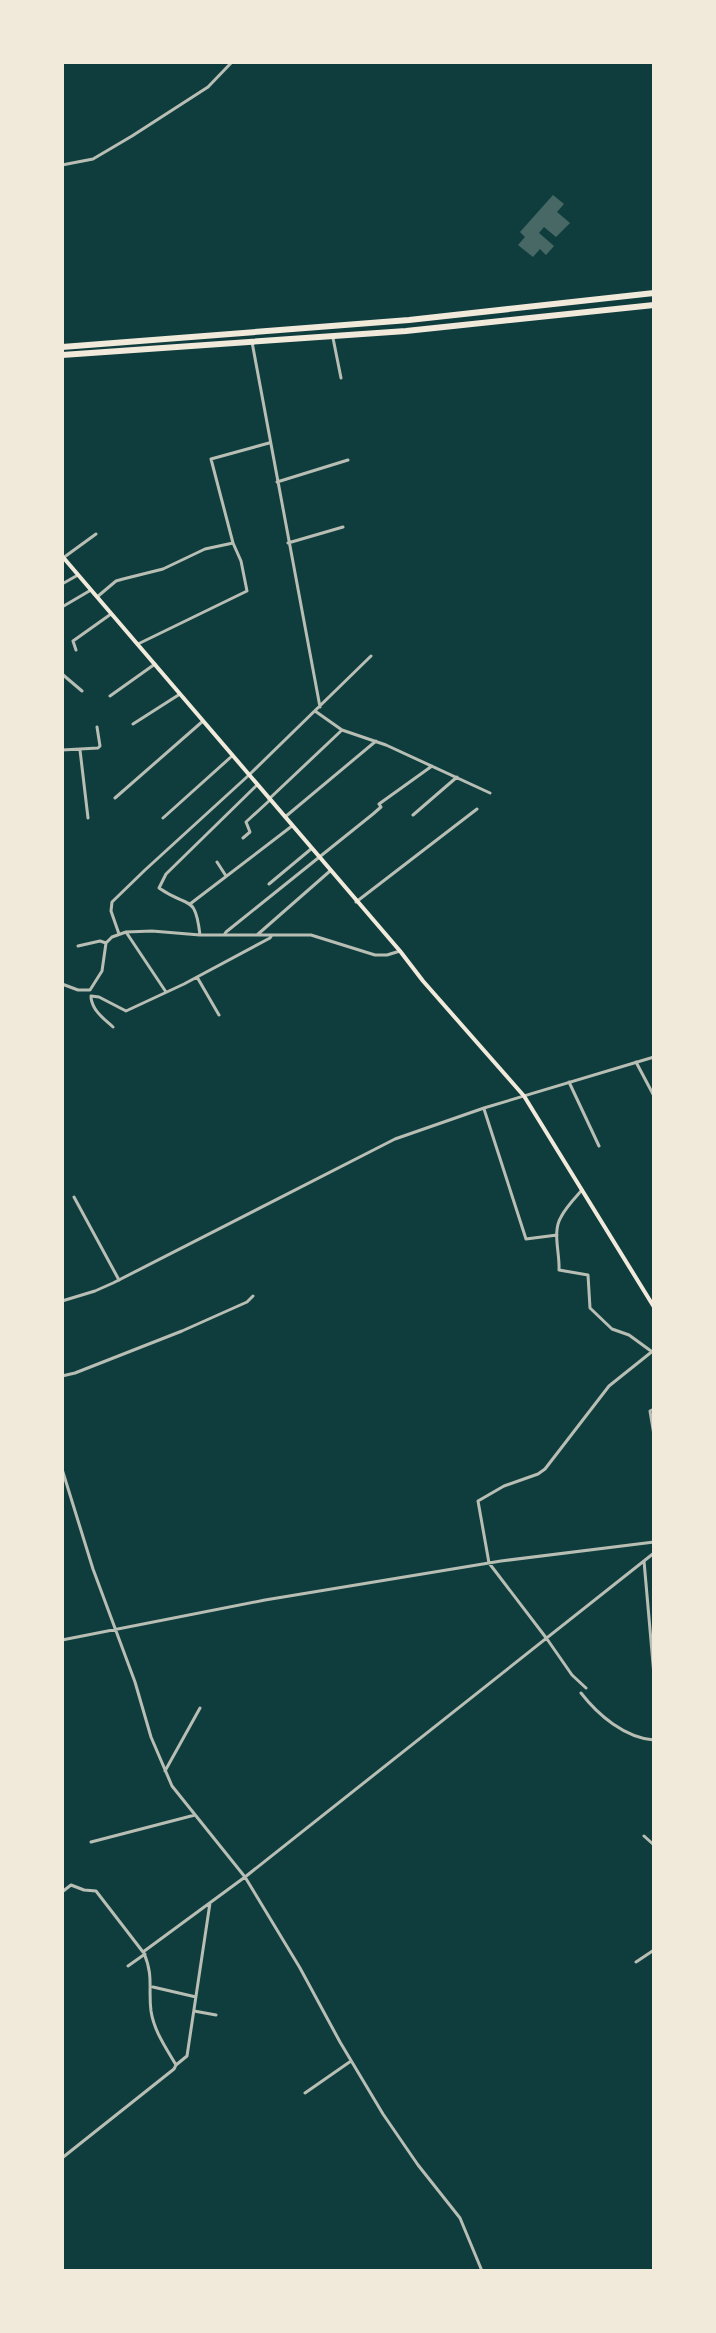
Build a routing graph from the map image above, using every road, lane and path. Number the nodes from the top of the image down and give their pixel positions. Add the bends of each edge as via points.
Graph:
1 (232, 62) edge
2 (62, 165) edge
3 (654, 293) edge
4 (654, 305) edge
5 (333, 336) junction
6 (252, 342) junction
7 (62, 347) edge
8 (62, 355) edge
9 (341, 378) dead end
10 (270, 443) junction
11 (348, 460) dead end
12 (277, 482) junction
13 (343, 527) dead end
14 (96, 534) dead end
15 (233, 543) junction
16 (288, 543) junction
17 (63, 557) edge
18 (78, 575) junction
19 (62, 584) edge
20 (91, 590) junction
21 (97, 597) junction
22 (62, 607) edge
23 (111, 614) junction
24 (138, 644) junction
25 (76, 650) dead end
26 (371, 656) dead end
27 (155, 664) junction
28 (62, 674) edge
29 (82, 691) dead end
30 (180, 694) junction
31 (110, 696) dead end
32 (320, 707) junction
33 (315, 711) junction
34 (203, 721) junction
35 (133, 724) dead end
36 (97, 727) dead end
37 (342, 730) junction
38 (376, 741) junction
39 (62, 750) edge
40 (80, 750) junction
41 (232, 756) junction
42 (432, 766) junction
43 (249, 775) junction
44 (457, 777) junction
45 (257, 785) junction
46 (490, 793) dead end
47 (115, 798) dead end
48 (270, 800) junction
49 (477, 809) dead end
50 (413, 815) dead end
51 (285, 817) junction
52 (88, 818) dead end
53 (163, 818) dead end
54 (292, 826) junction
55 (243, 838) dead end
56 (311, 849) junction
57 (319, 859) junction
58 (217, 862) dead end
59 (330, 871) junction
60 (226, 876) junction
61 (269, 884) dead end
62 (356, 902) junction
63 (189, 903) junction
64 (126, 932) junction
65 (119, 934) junction
66 (200, 935) junction
67 (224, 935) junction
68 (257, 935) junction
69 (272, 935) junction
70 (106, 943) junction
71 (78, 946) dead end
72 (400, 951) junction
73 (197, 977) junction
74 (62, 984) edge
75 (166, 992) junction
76 (91, 993) junction
77 (219, 1015) dead end
78 (113, 1027) dead end
79 (654, 1057) edge
80 (636, 1062) junction
81 (569, 1082) junction
82 (524, 1096) junction
83 (654, 1096) edge
84 (484, 1108) junction
85 (599, 1146) dead end
86 (582, 1190) junction
87 (74, 1197) dead end
88 (557, 1235) junction
89 (119, 1280) junction
90 (253, 1296) dead end
91 (62, 1301) edge
92 (654, 1307) edge
93 (653, 1350) edge
94 (62, 1376) edge
95 (654, 1409) edge
96 (654, 1435) edge
97 (62, 1469) edge
98 (654, 1542) edge
99 (654, 1553) edge
100 (644, 1561) junction
101 (489, 1563) junction
102 (116, 1628) junction
103 (547, 1639) junction
104 (62, 1640) edge
105 (653, 1654) edge
106 (654, 1675) edge
107 (586, 1688) dead end
108 (581, 1693) dead end
109 (200, 1708) dead end
110 (654, 1740) edge
111 (165, 1771) junction
112 (195, 1815) junction
113 (644, 1836) dead end
114 (91, 1842) dead end
115 (654, 1845) edge
116 (245, 1877) junction
117 (62, 1892) edge
118 (210, 1903) junction
119 (654, 1950) edge
120 (144, 1953) junction
121 (636, 1962) dead end
122 (128, 1966) dead end
123 (151, 1986) junction
124 (196, 1997) junction
125 (194, 2011) junction
126 (216, 2015) dead end
127 (351, 2061) junction
128 (176, 2065) junction
129 (305, 2093) dead end
130 (62, 2158) edge
131 (482, 2271) edge

1 - 2 street via 208,87 93,159
3 - 7 highway via 394,321
4 - 5 highway
5 - 6 highway
5 - 9 street
6 - 8 highway
6 - 10 street
10 - 12 street
10 - 15 street via 211,459
11 - 12 street
12 - 16 street
13 - 16 street
14 - 17 street
15 - 21 street via 116,581
15 - 24 street via 247,591
16 - 32 street
17 - 18 main road
18 - 19 street
18 - 20 main road
20 - 21 main road
20 - 22 street
21 - 23 main road
23 - 24 main road
23 - 25 street via 73,641
24 - 27 main road
26 - 32 street
27 - 30 main road
27 - 31 street
28 - 29 street
30 - 34 main road
30 - 35 street
32 - 33 street
33 - 37 street
33 - 43 street
34 - 41 main road
34 - 47 street
36 - 40 street via 99,748
37 - 38 street
37 - 48 street
38 - 42 street
38 - 51 street
39 - 40 street
40 - 52 street
41 - 43 main road
41 - 53 street
42 - 44 street
42 - 57 street via 379,804
43 - 45 main road
43 - 65 street via 112,902
44 - 46 street
44 - 50 street
45 - 48 main road
45 - 63 street via 166,874 159,888
48 - 51 main road
48 - 55 street via 246,822 250,832
49 - 62 street
51 - 54 main road
54 - 56 main road
54 - 60 street
56 - 57 main road
56 - 61 street
57 - 59 main road
57 - 67 street
58 - 60 street
59 - 62 main road
59 - 68 street
60 - 63 street
62 - 72 main road
63 - 66 street via 197,912
64 - 65 street
64 - 66 street
64 - 75 street
65 - 70 street
66 - 67 street
67 - 68 street
68 - 69 street
69 - 72 street via 320,936 375,955
69 - 73 street
70 - 71 street
70 - 76 street via 102,971
72 - 82 main road
73 - 75 street
73 - 77 street
74 - 76 street
75 - 76 street via 126,1011
76 - 78 street via 92,1005
79 - 80 street
80 - 81 street
80 - 83 street
81 - 82 street
81 - 85 street
82 - 84 street
82 - 86 main road
84 - 88 street via 526,1239
84 - 89 street via 390,1141
86 - 88 street via 559,1218
86 - 92 main road
87 - 89 street
88 - 93 street via 559,1270 588,1275 590,1308 612,1329
89 - 91 street
90 - 94 street via 182,1331
93 - 101 street via 609,1386 545,1469 478,1501
95 - 96 street
97 - 102 street
98 - 101 street
99 - 100 street
100 - 103 street
100 - 105 street
101 - 102 street
101 - 103 street
102 - 104 street
102 - 111 street
103 - 107 street
103 - 116 street
105 - 106 street
108 - 110 street via 617,1727
109 - 111 street
111 - 112 street
112 - 114 street
112 - 116 street
113 - 115 street
116 - 118 street
116 - 127 street
117 - 120 street via 71,1885 96,1891
118 - 120 street
118 - 124 street
119 - 121 street
120 - 122 street
120 - 123 street
123 - 124 street
123 - 128 street via 156,2030
124 - 125 street
125 - 126 street
125 - 128 street via 187,2056
127 - 129 street
127 - 131 street via 460,2218
128 - 130 street

